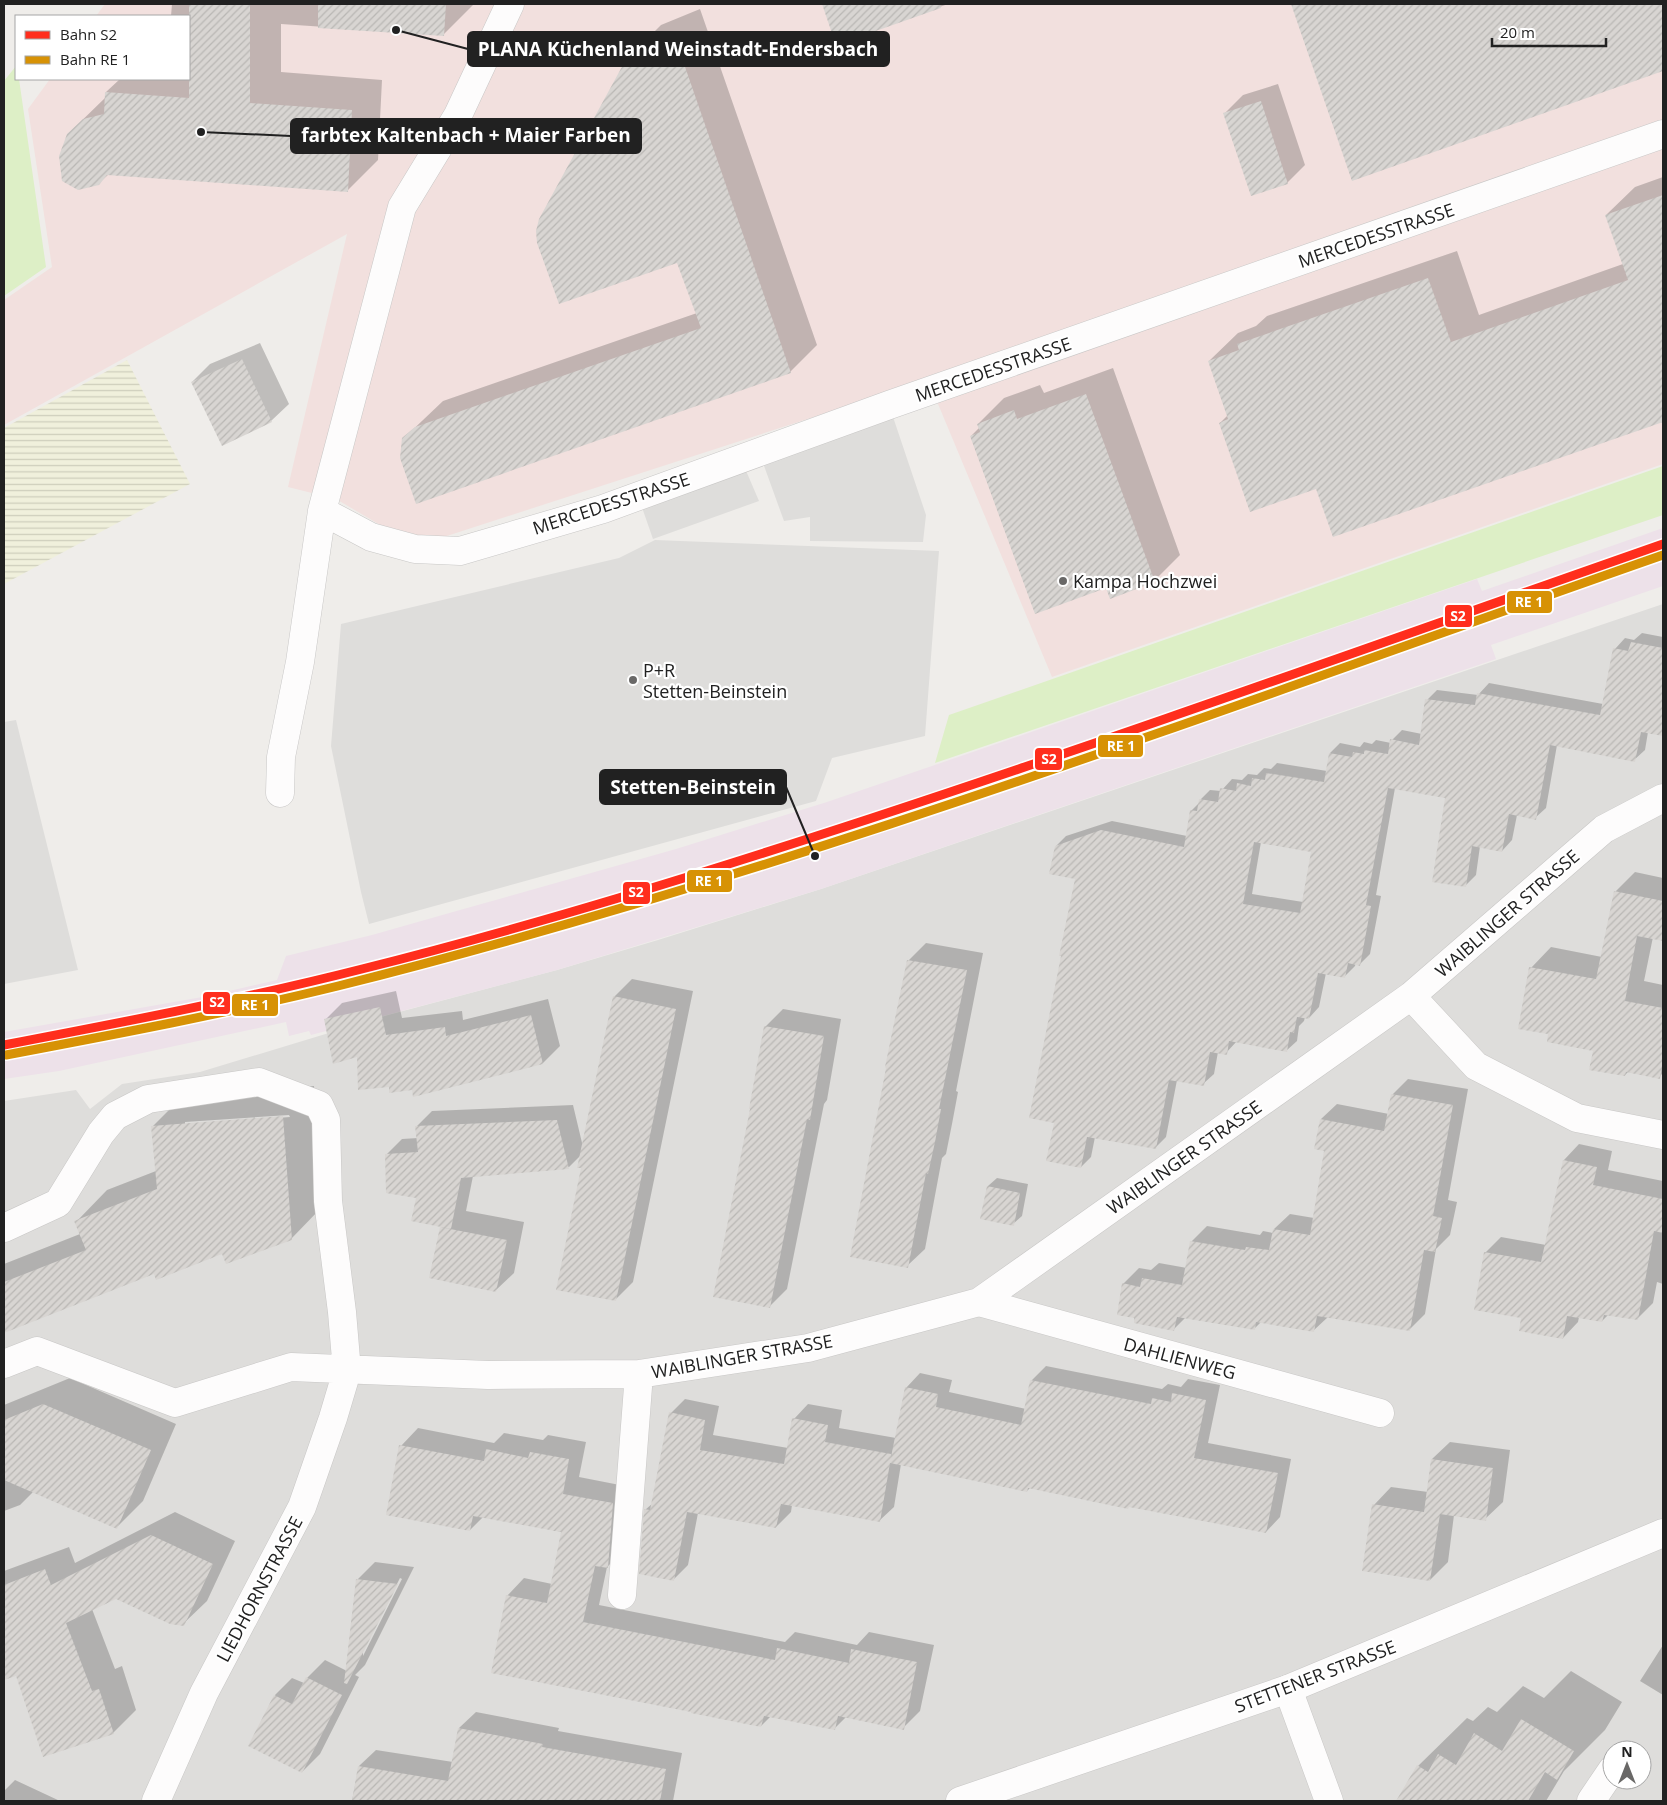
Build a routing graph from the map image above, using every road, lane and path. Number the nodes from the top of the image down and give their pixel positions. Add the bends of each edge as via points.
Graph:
1 (510, 4) edge
2 (1663, 134) edge
3 (322, 511) junction
4 (280, 793) dead end
5 (1663, 798) edge
6 (1411, 996) junction
7 (1663, 1135) edge
8 (4, 1228) edge
9 (979, 1302) junction
10 (4, 1364) edge
11 (347, 1370) junction
12 (639, 1374) junction
13 (1380, 1413) dead end
14 (1663, 1533) edge
15 (622, 1595) dead end
16 (1288, 1689) junction
17 (1602, 1785) edge
18 (156, 1801) edge
19 (960, 1801) edge
20 (1328, 1801) edge
21 (1591, 1801) edge

1 - 3 street via 458,115 402,207
2 - 3 street, MERCEDESSTRASSE via 889,405 603,509 460,551 415,550 370,537
3 - 4 street via 300,662 281,757
5 - 6 street, WAIBLINGER STRASSE via 1604,829
6 - 7 street via 1476,1066 1577,1118
6 - 9 street, WAIBLINGER STRASSE
8 - 11 street, LIEDHORNSTRASSE via 58,1203 115,1116 148,1098 259,1082 319,1105 326,1120 328,1202
9 - 12 street, WAIBLINGER STRASSE via 808,1348
9 - 13 street, DAHLIENWEG
10 - 11 street via 37,1352 175,1403 291,1367
11 - 12 street, WAIBLINGER STRASSE via 488,1375
11 - 18 street, LIEDHORNSTRASSE via 302,1506 204,1693
12 - 15 street, WAIBLINGER STRASSE
14 - 16 street, STETTENER STRASSE
16 - 19 street, STETTENER STRASSE
16 - 20 street
17 - 21 street

